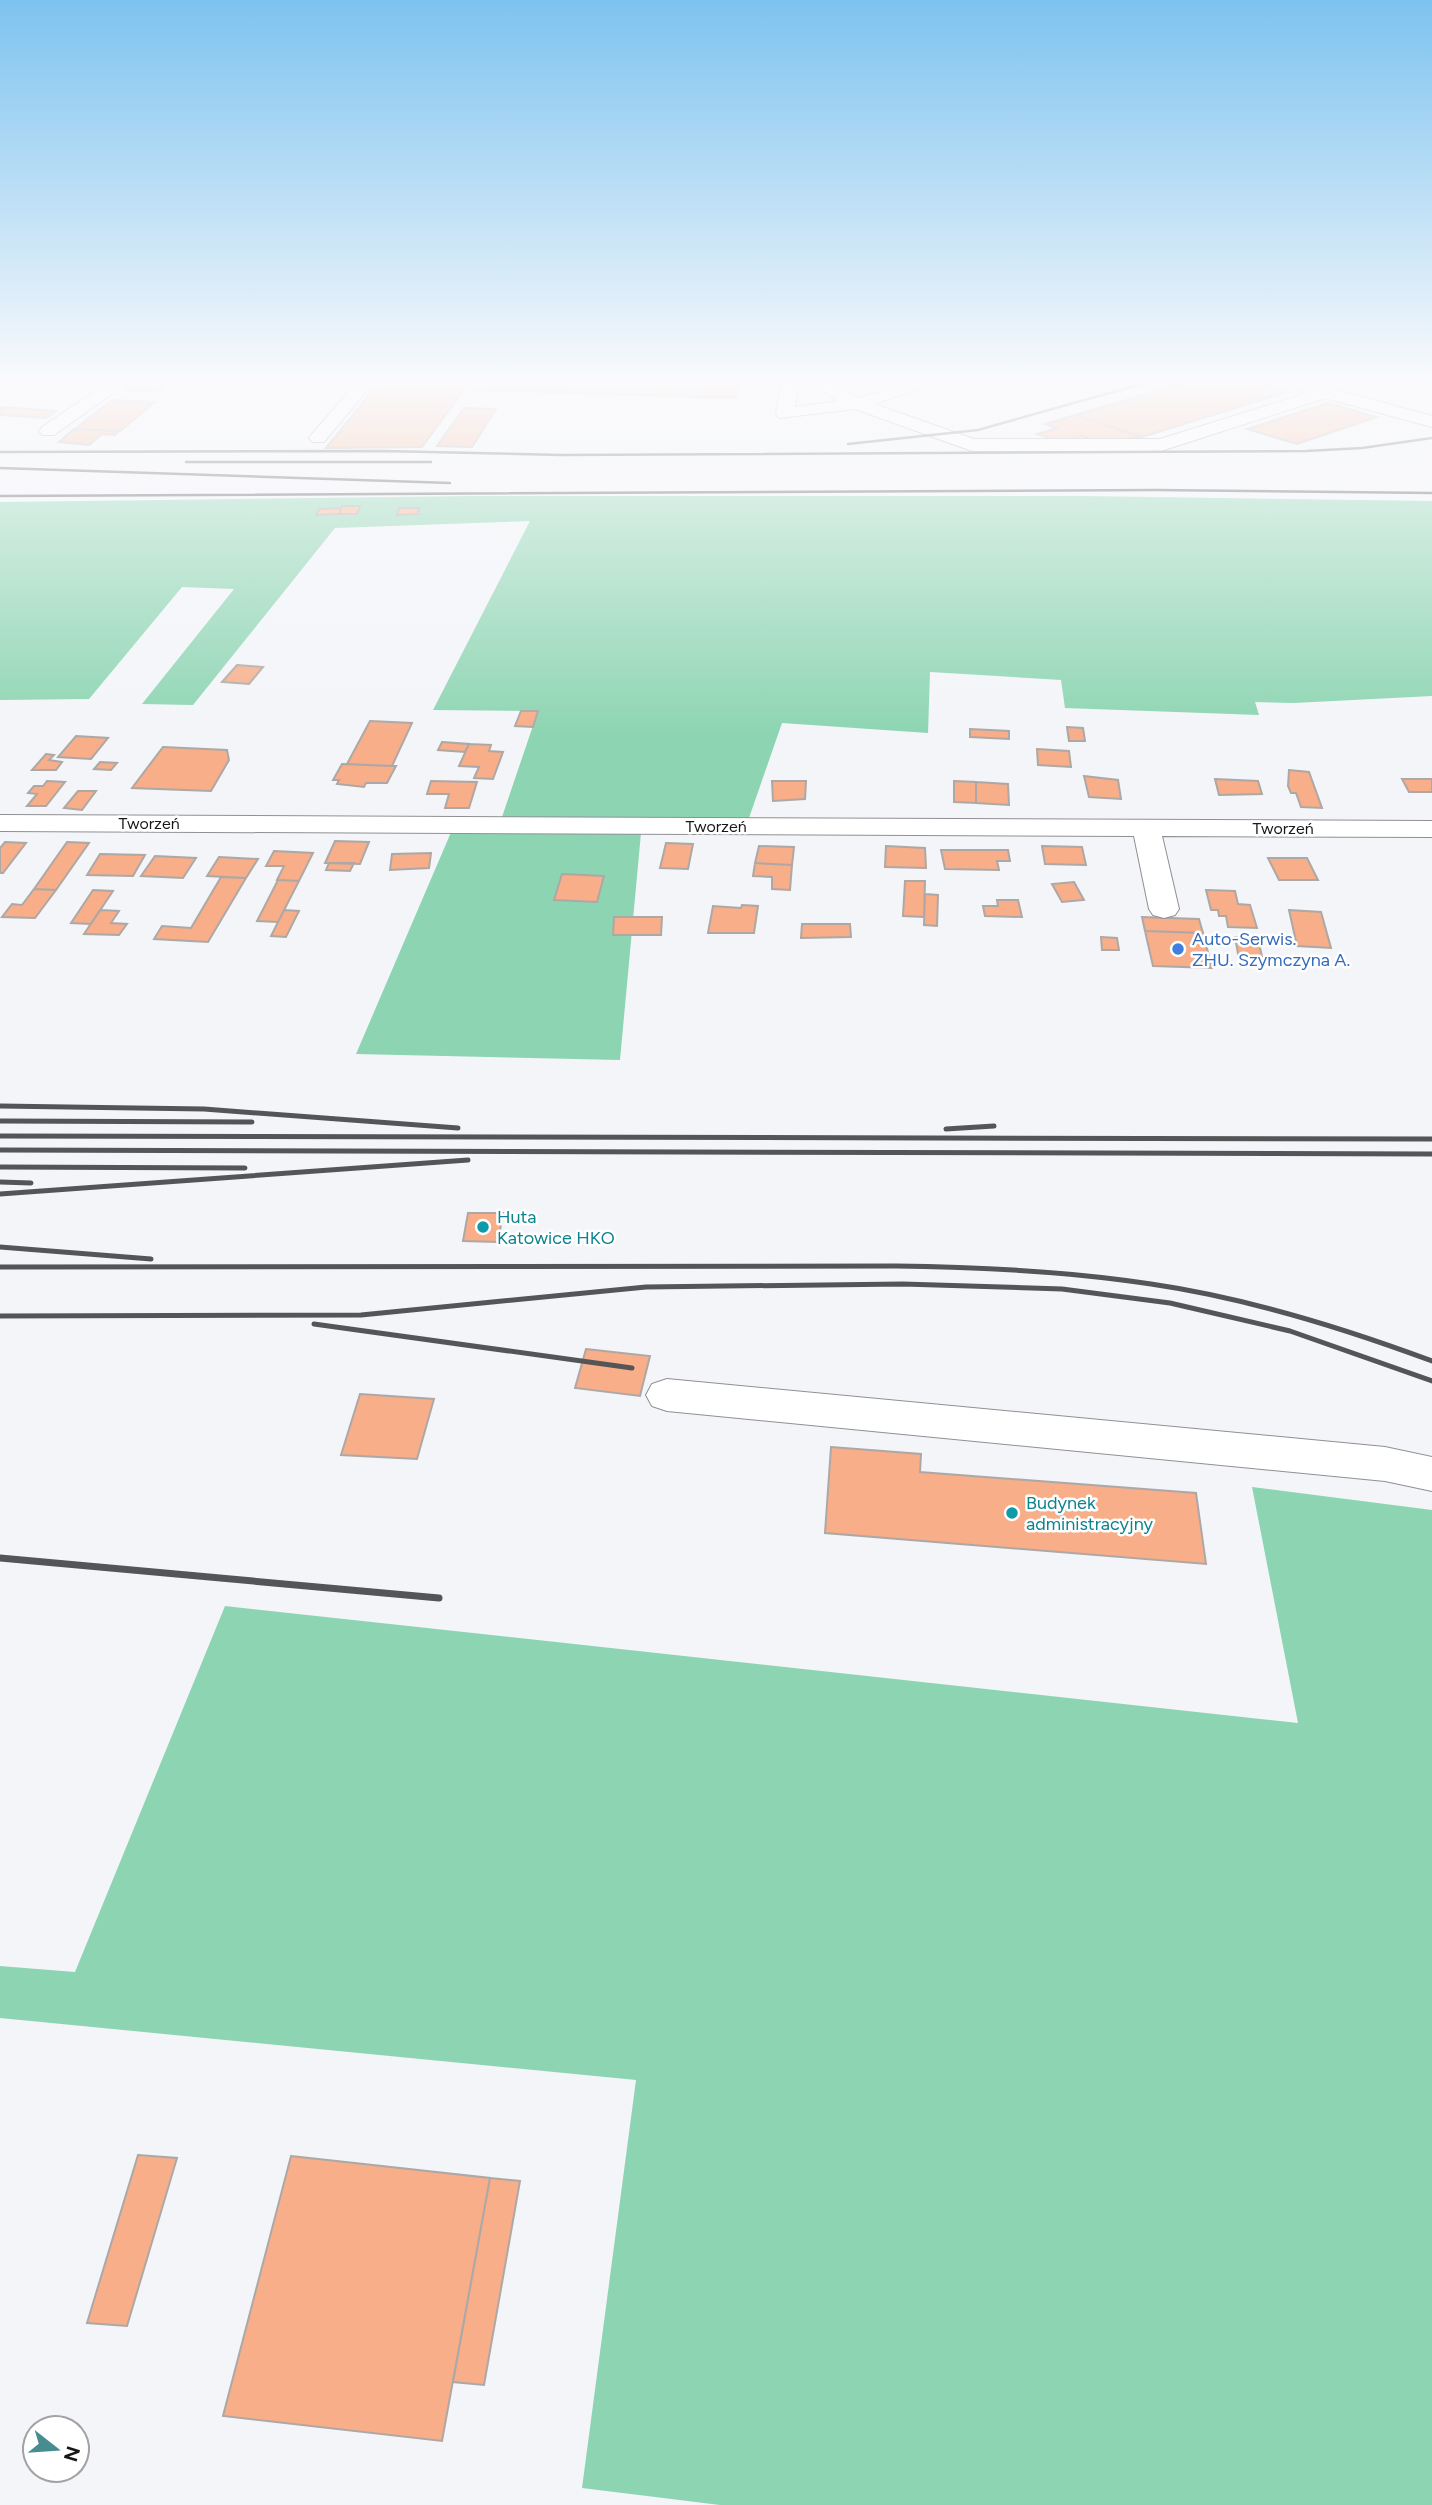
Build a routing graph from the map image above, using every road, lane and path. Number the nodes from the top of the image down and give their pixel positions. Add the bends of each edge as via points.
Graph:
1 (0, 823) edge
2 (1146, 828) junction
3 (1432, 829) edge
4 (1164, 909) dead end
5 (667, 1395) dead end
6 (1432, 1474) edge

1 - 2 street, Tworzeń
2 - 3 street, Tworzeń
2 - 4 street
5 - 6 street via 1385,1464

